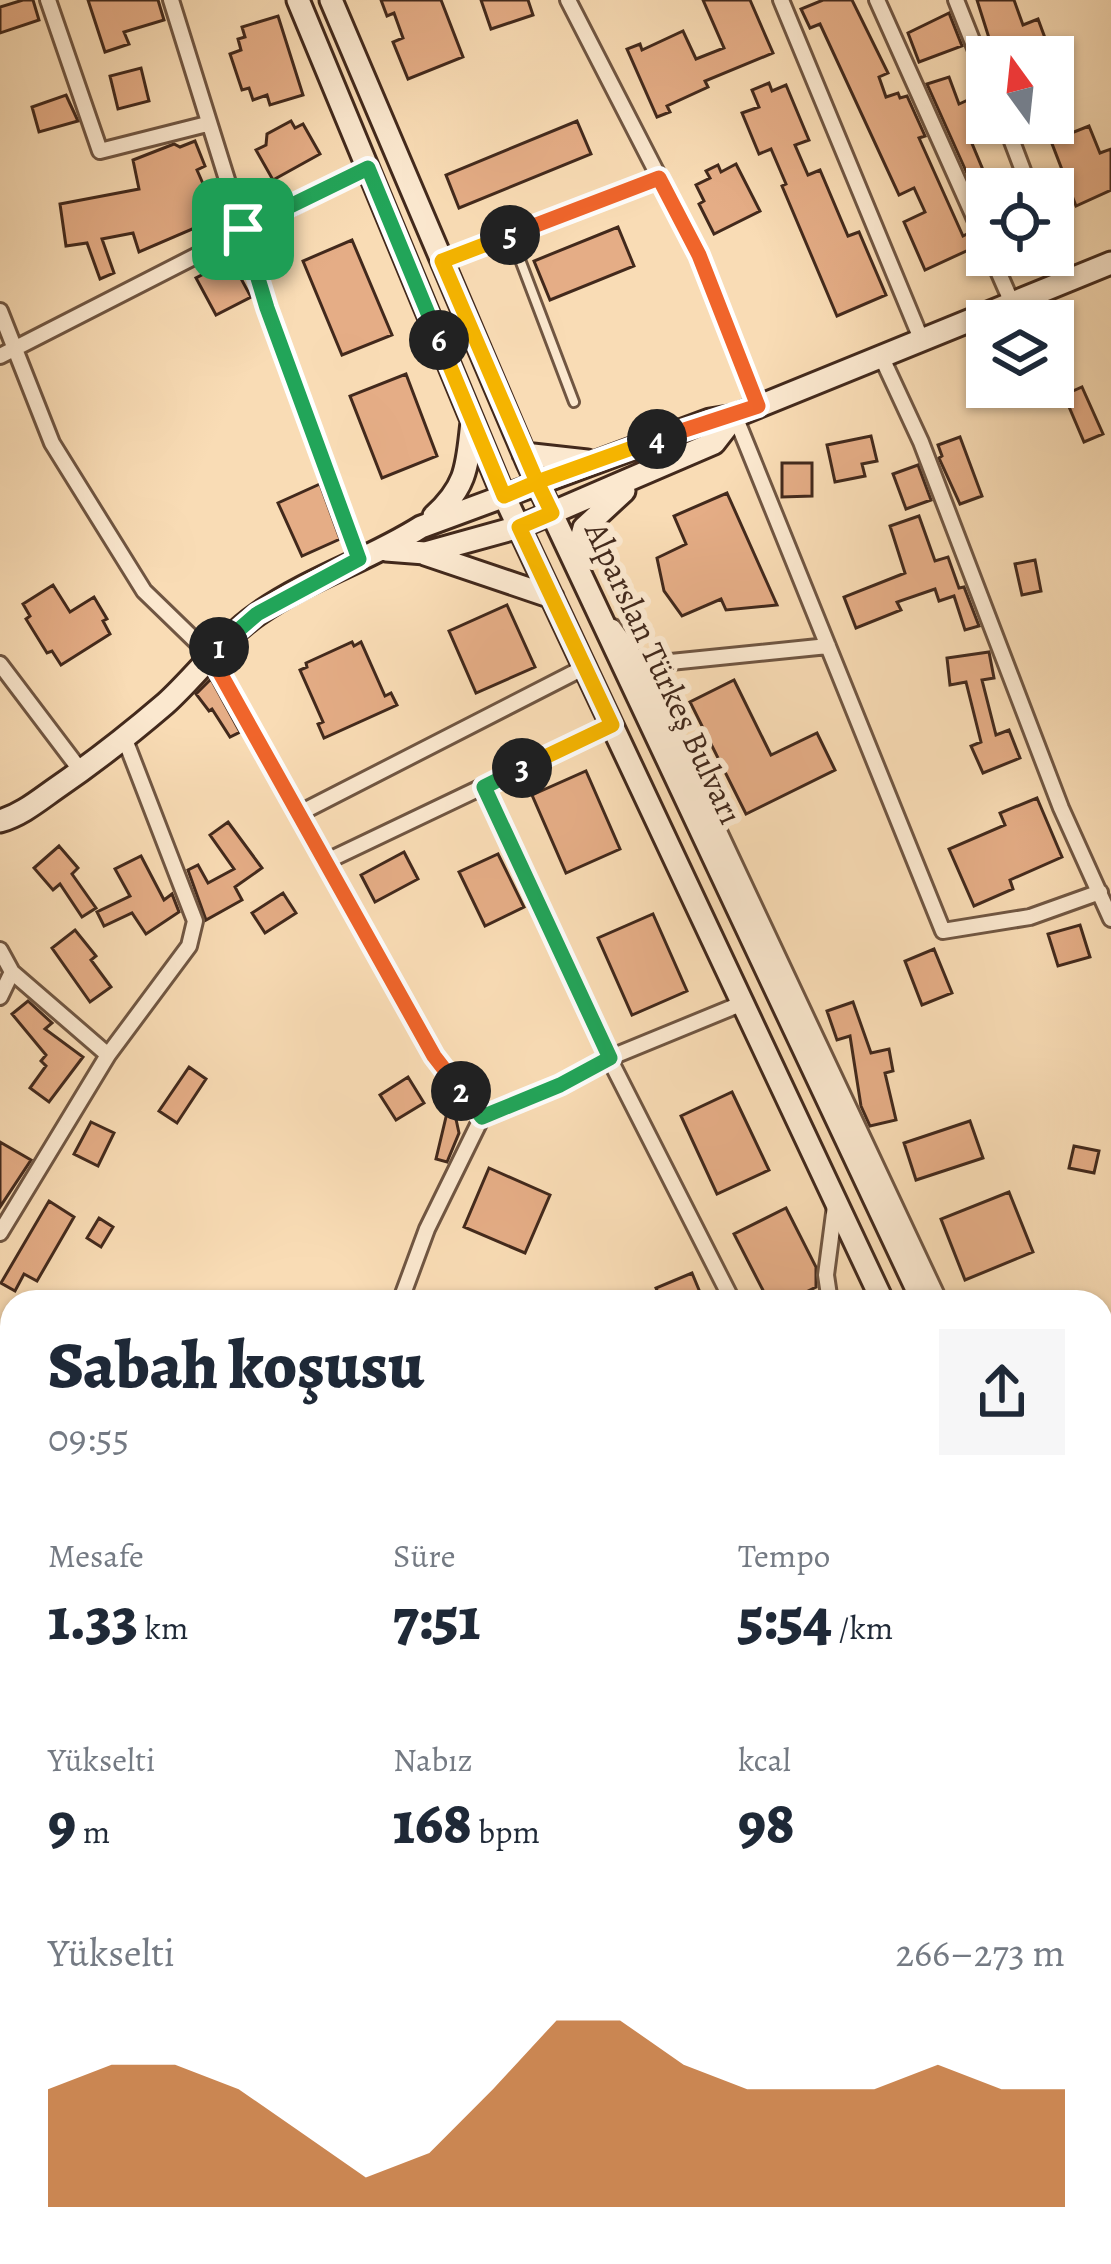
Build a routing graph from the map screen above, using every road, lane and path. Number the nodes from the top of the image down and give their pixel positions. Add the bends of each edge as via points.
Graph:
1 (48, 0) edge
2 (171, 0) edge
3 (298, 0) edge
4 (332, 0) edge
5 (568, 0) edge
6 (781, 0) edge
7 (877, 0) edge
8 (956, 0) edge
9 (970, 36) edge
10 (207, 124) junction
11 (368, 168) junction
12 (659, 178) junction
13 (966, 199) edge
14 (243, 229) junction
15 (511, 235) junction
16 (442, 261) junction
17 (1111, 262) edge
18 (1064, 276) edge
19 (1066, 281) junction
20 (1019, 300) edge
21 (0, 311) edge
22 (966, 322) edge
23 (922, 341) junction
24 (7, 352) edge
25 (883, 358) junction
26 (574, 402) dead end
27 (758, 406) junction
28 (735, 416) junction
29 (472, 421) junction
30 (524, 454) junction
31 (599, 461) junction
32 (658, 467) junction
33 (537, 482) junction
34 (504, 496) junction
35 (552, 513) junction
36 (421, 527) junction
37 (519, 527) junction
38 (385, 550) junction
39 (424, 554) junction
40 (359, 559) junction
41 (575, 562) junction
42 (552, 597) junction
43 (593, 600) junction
44 (828, 646) junction
45 (210, 655) junction
46 (0, 664) edge
47 (641, 665) junction
48 (585, 667) junction
49 (612, 725) junction
50 (124, 737) junction
51 (80, 771) junction
52 (484, 787) junction
53 (300, 813) junction
54 (0, 821) edge
55 (327, 861) junction
56 (1100, 892) junction
57 (1111, 919) edge
58 (0, 950) edge
59 (12, 972) junction
60 (0, 997) edge
61 (742, 1003) junction
62 (108, 1055) junction
63 (610, 1058) junction
64 (482, 1117) junction
65 (836, 1201) junction
66 (0, 1234) edge
67 (404, 1290) edge
68 (727, 1290) edge
69 (828, 1290) edge
70 (877, 1290) edge
71 (917, 1290) edge
72 (934, 1290) edge

1 - 10 street via 100,151
2 - 10 street
3 - 11 main road, Alparslan Türkeş Bulvarı
4 - 16 main road, Alparslan Türkeş Bulvarı
5 - 12 street
6 - 23 street
7 - 13 street
8 - 9 street
10 - 14 street
11 - 14 street
11 - 29 main road, Alparslan Türkeş Bulvarı
12 - 15 street
12 - 27 street via 699,255
14 - 24 street
14 - 40 street
15 - 16 street
15 - 26 lane
16 - 30 main road, Alparslan Türkeş Bulvarı
17 - 19 main road
18 - 19 street
19 - 20 main road
21 - 24 street
22 - 23 main road
23 - 25 main road
24 - 45 street via 52,443 144,591
25 - 27 main road
25 - 56 street
27 - 28 main road
28 - 31 main road
28 - 32 main road via 714,443
28 - 44 street
29 - 34 main road, Alparslan Türkeş Bulvarı
29 - 36 main road via 456,496
30 - 31 main road
30 - 33 main road, Alparslan Türkeş Bulvarı
31 - 33 main road
32 - 35 main road
32 - 41 main road via 584,528
33 - 34 main road
33 - 35 main road, Alparslan Türkeş Bulvarı
34 - 36 main road
34 - 37 main road, Alparslan Türkeş Bulvarı
35 - 37 main road
35 - 41 main road, Alparslan Türkeş Bulvarı
36 - 38 main road
37 - 39 main road
37 - 42 main road, Alparslan Türkeş Bulvarı
38 - 39 main road
38 - 40 main road
39 - 42 main road
40 - 45 main road via 257,614
41 - 43 main road, Alparslan Türkeş Bulvarı
42 - 48 main road, Alparslan Türkeş Bulvarı
43 - 47 street
43 - 71 main road, Alparslan Türkeş Bulvarı
44 - 47 street
44 - 56 street via 943,931 1030,916
45 - 50 main road
45 - 53 street
46 - 51 street
47 - 72 street
48 - 49 main road, Alparslan Türkeş Bulvarı
48 - 53 street
49 - 52 street
49 - 61 main road, Alparslan Türkeş Bulvarı
50 - 51 main road
50 - 62 street via 195,921 189,946
51 - 54 main road
52 - 55 street
52 - 63 street
53 - 55 street
55 - 64 street via 434,1056
56 - 57 street
58 - 59 street
59 - 60 street
59 - 62 street
61 - 63 street
61 - 65 main road, Alparslan Türkeş Bulvarı
62 - 66 street
63 - 64 street
63 - 68 street
64 - 67 street
65 - 69 street
65 - 70 main road, Alparslan Türkeş Bulvarı

